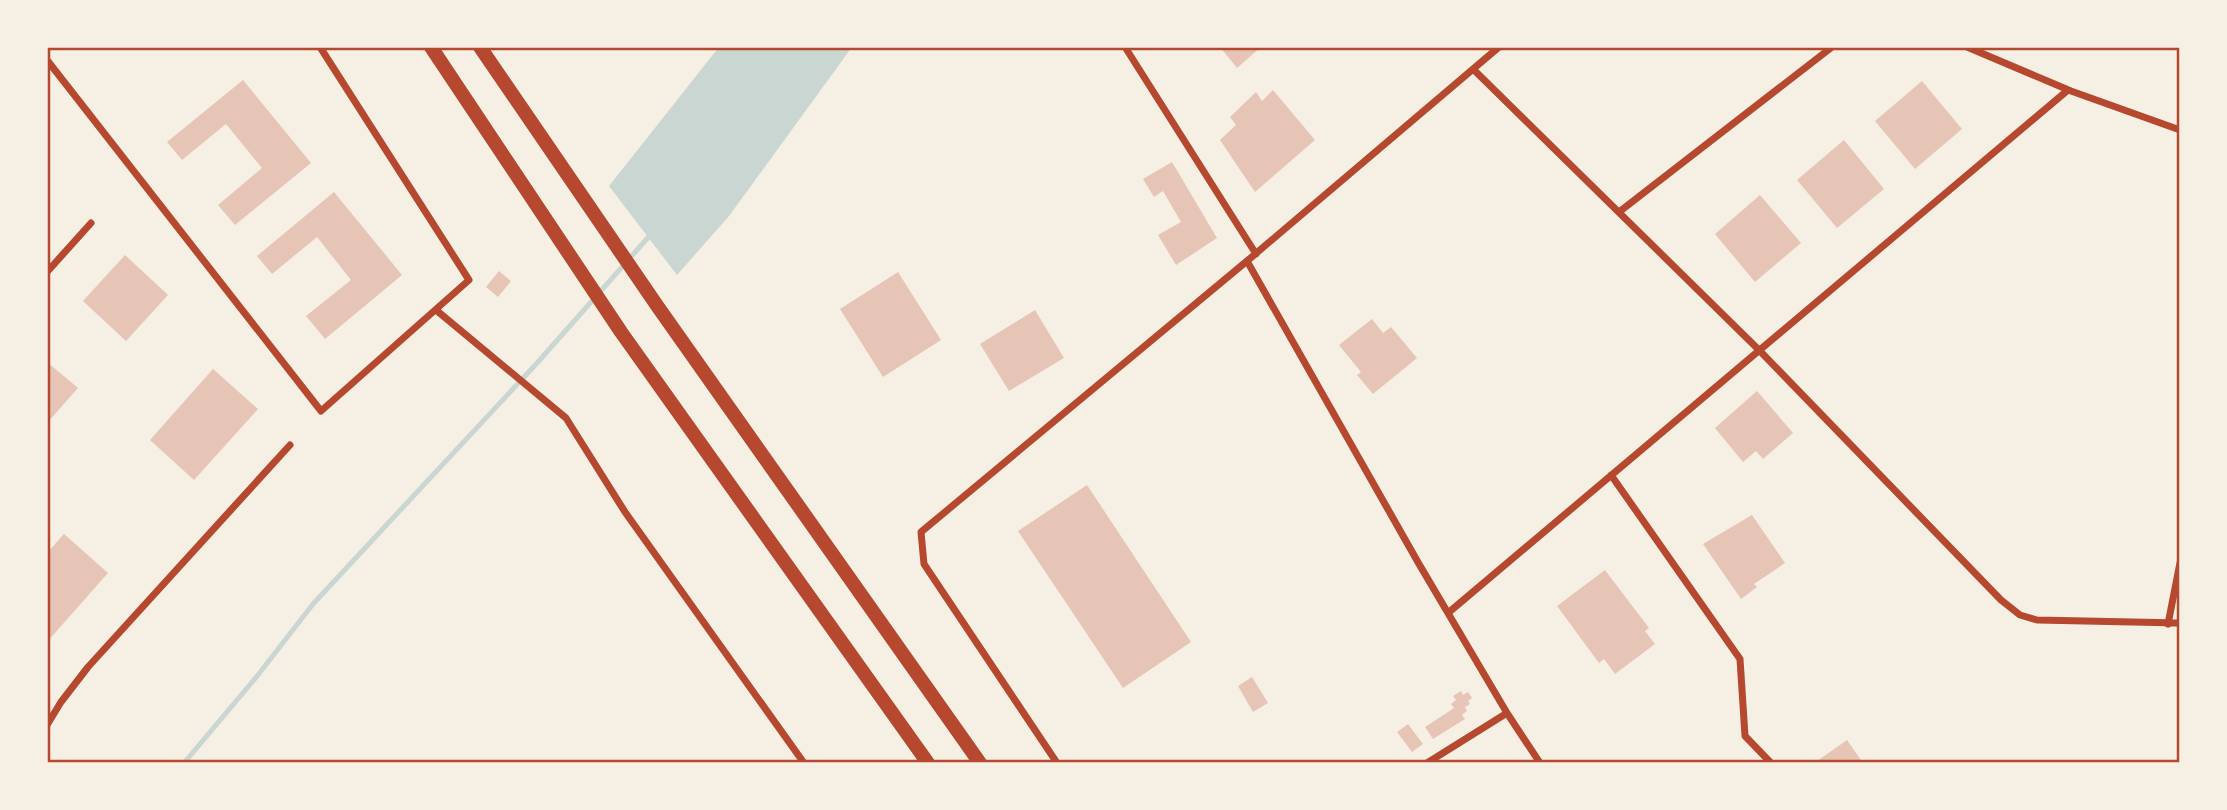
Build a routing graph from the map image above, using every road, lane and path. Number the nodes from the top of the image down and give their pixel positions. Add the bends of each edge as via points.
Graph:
1 (320, 47) edge
2 (431, 47) edge
3 (480, 47) edge
4 (1125, 47) edge
5 (1499, 47) edge
6 (1832, 47) edge
7 (1967, 47) edge
8 (47, 61) edge
9 (1473, 69) junction
10 (2068, 90) junction
11 (2180, 130) edge
12 (1619, 212) junction
13 (91, 223) dead end
14 (1256, 254) junction
15 (1247, 261) junction
16 (47, 272) edge
17 (436, 310) junction
18 (1759, 350) junction
19 (290, 445) dead end
20 (1611, 475) junction
21 (2180, 563) edge
22 (1448, 613) junction
23 (2180, 623) edge
24 (2168, 624) junction
25 (1507, 713) junction
26 (47, 725) edge
27 (804, 763) edge
28 (928, 763) edge
29 (980, 763) edge
30 (1057, 763) edge
31 (1427, 763) edge
32 (1541, 763) edge
33 (1771, 763) edge

1 - 17 street via 469,281
2 - 28 highway via 621,332
3 - 29 highway
4 - 14 street
5 - 9 street
6 - 12 street
7 - 10 street
8 - 17 street via 321,411
9 - 12 street
9 - 14 street
10 - 11 street
10 - 18 street
12 - 18 street
13 - 16 street
14 - 15 street
15 - 22 street
15 - 30 street via 921,532 924,564
17 - 27 street via 566,418 625,512
18 - 20 street
18 - 24 street via 2020,615 2037,620
19 - 26 street via 88,667
20 - 22 street
20 - 33 street via 1740,659 1745,736
21 - 24 street
22 - 25 street
23 - 24 street
25 - 31 street
25 - 32 street

